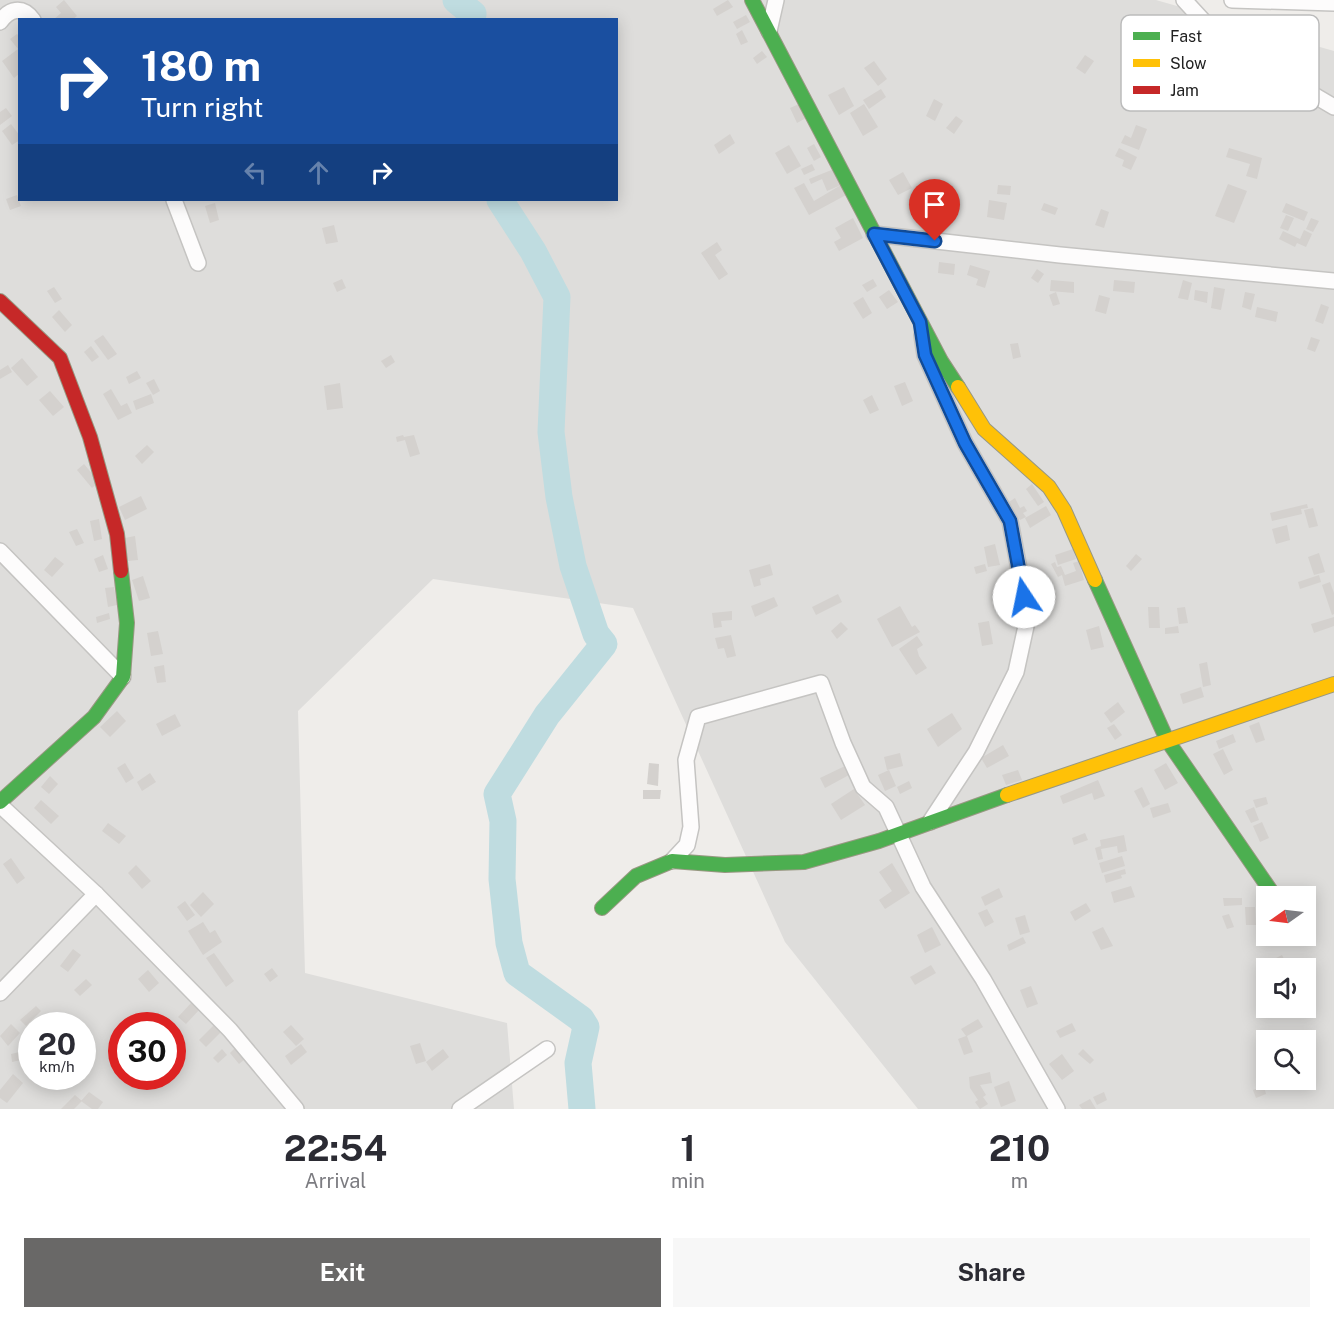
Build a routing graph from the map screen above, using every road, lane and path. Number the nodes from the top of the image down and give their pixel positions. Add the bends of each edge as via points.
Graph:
1 (752, 0) edge
2 (776, 0) edge
3 (1184, 0) edge
4 (1232, 0) edge
5 (1334, 3) edge
6 (1198, 15) edge
7 (32, 18) edge
8 (0, 22) edge
9 (769, 31) junction
10 (1319, 98) edge
11 (1334, 107) edge
12 (174, 201) edge
13 (874, 234) junction
14 (198, 263) dead end
15 (1334, 280) edge
16 (0, 301) edge
17 (920, 322) junction
18 (0, 551) edge
19 (123, 677) junction
20 (1334, 684) edge
21 (1167, 740) junction
22 (0, 803) edge
23 (930, 822) junction
24 (897, 834) junction
25 (672, 861) junction
26 (1267, 886) edge
27 (96, 894) junction
28 (602, 908) dead end
29 (0, 993) edge
30 (547, 1049) dead end
31 (296, 1109) edge
32 (460, 1109) edge
33 (1057, 1109) edge

1 - 9 street
2 - 9 street
3 - 6 street
4 - 5 street
7 - 8 street via 15,9
9 - 13 street
10 - 11 street
12 - 14 street
13 - 15 street
13 - 17 street
16 - 19 street via 60,358 90,437 117,534 127,623
17 - 21 street via 984,429 1049,487 1064,510
17 - 23 street via 925,355 965,443 1010,521 1028,616 1016,672 976,752
18 - 19 street
19 - 22 street via 94,717
20 - 21 street
21 - 23 street
21 - 26 street
22 - 27 street
23 - 24 street
24 - 25 street via 804,862 725,865
24 - 25 street via 886,807 863,787 821,683 698,717 686,760 691,827 687,845
24 - 33 street via 923,887 983,979
25 - 28 street via 636,876
27 - 29 street
27 - 31 street via 230,1030
30 - 32 street

